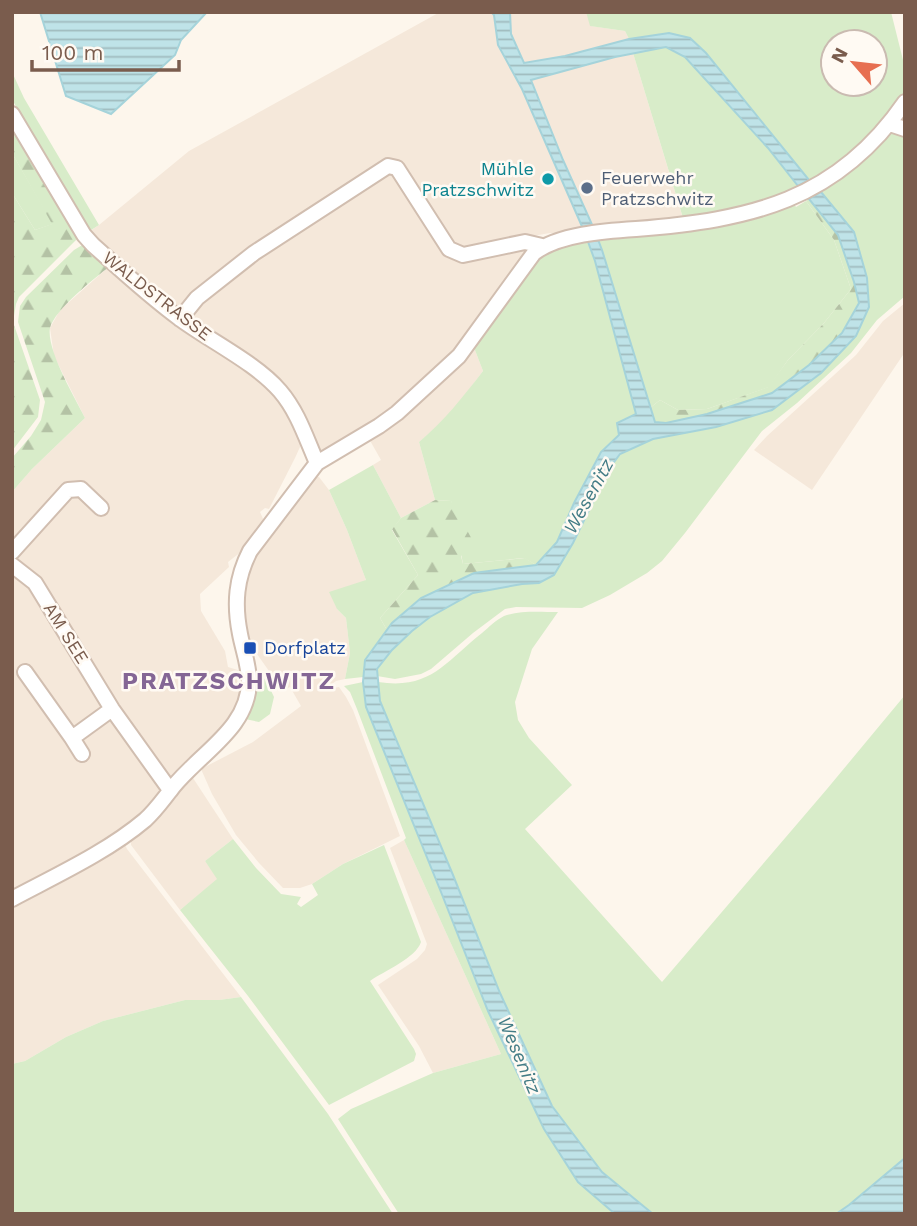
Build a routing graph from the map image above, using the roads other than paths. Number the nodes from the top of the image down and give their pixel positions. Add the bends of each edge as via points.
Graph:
1 (905, 102) edge
2 (12, 114) edge
3 (890, 124) junction
4 (905, 129) edge
5 (542, 246) junction
6 (180, 319) junction
7 (317, 463) junction
8 (101, 508) dead end
9 (12, 552) edge
10 (12, 565) edge
11 (25, 672) dead end
12 (112, 709) junction
13 (72, 738) junction
14 (82, 754) dead end
15 (170, 790) junction
16 (12, 899) edge

1 - 3 street
2 - 6 street, WALDSTRASSE via 84,235
3 - 4 street
3 - 5 street via 829,178 761,210 685,225 591,234
5 - 6 street via 525,242 463,255 449,249 397,167 388,166 254,253 197,298
5 - 7 street via 459,356 397,413
6 - 7 street, WALDSTRASSE via 275,386 297,415
7 - 15 street via 243,564 236,599 249,683 243,708 229,731
8 - 9 street via 81,489 68,490
10 - 12 street, AM SEE via 35,583
11 - 13 street
12 - 13 street
12 - 15 street, AM SEE
13 - 14 street
15 - 16 street via 138,825 88,859

